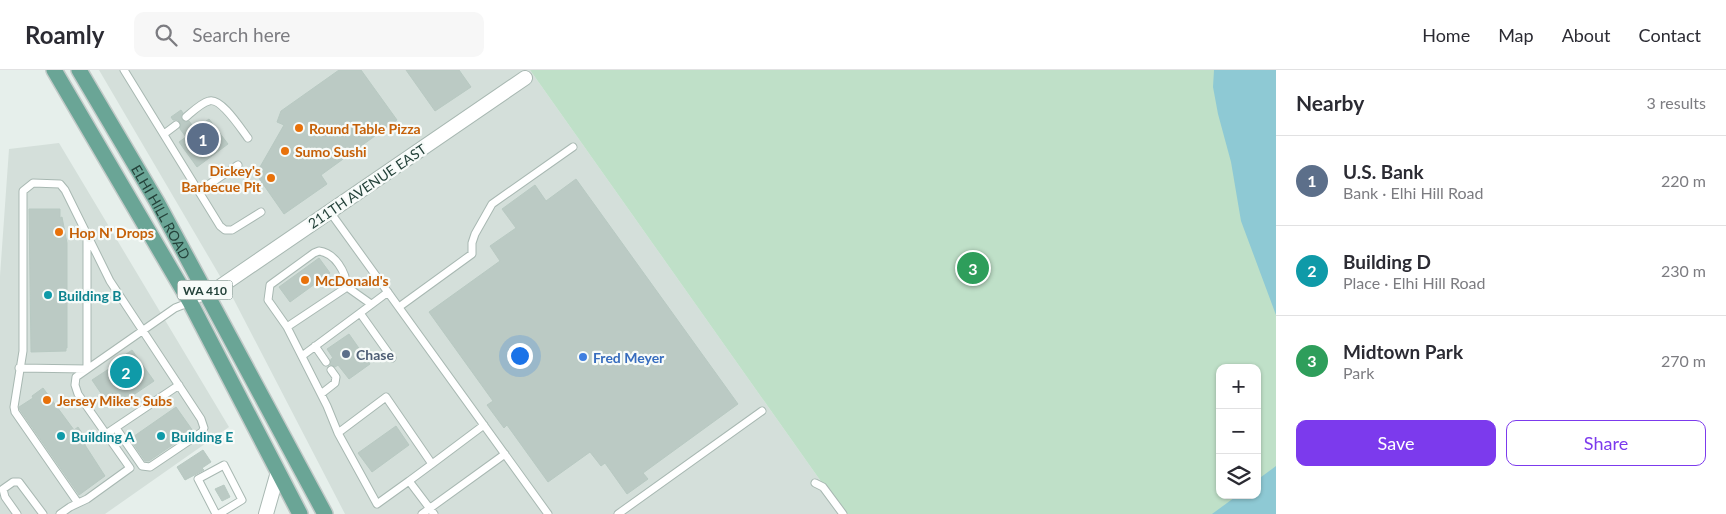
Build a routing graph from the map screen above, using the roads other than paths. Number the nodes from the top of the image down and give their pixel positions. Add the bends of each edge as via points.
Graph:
1 (54, 70) edge
2 (80, 70) edge
3 (124, 70) edge
4 (525, 78) dead end
5 (186, 117) dead end
6 (176, 125) dead end
7 (164, 134) junction
8 (248, 138) dead end
9 (573, 147) dead end
10 (238, 165) dead end
11 (199, 191) junction
12 (261, 212) dead end
13 (330, 212) junction
14 (88, 236) junction
15 (347, 287) junction
16 (388, 292) junction
17 (208, 295) junction
18 (190, 302) junction
19 (371, 304) junction
20 (399, 307) junction
21 (360, 312) junction
22 (287, 328) junction
23 (144, 330) junction
24 (315, 346) junction
25 (302, 356) junction
26 (392, 358) dead end
27 (326, 362) dead end
28 (20, 368) junction
29 (88, 369) junction
30 (332, 370) dead end
31 (179, 385) junction
32 (321, 394) junction
33 (762, 411) dead end
34 (484, 425) junction
35 (116, 428) junction
36 (338, 433) junction
37 (106, 434) junction
38 (504, 454) junction
39 (432, 464) junction
40 (278, 472) junction
41 (409, 481) junction
42 (815, 483) dead end
43 (78, 503) junction
44 (432, 511) edge
45 (228, 512) edge
46 (17, 514) edge
47 (43, 514) edge
48 (60, 514) edge
49 (218, 514) edge
50 (266, 514) edge
51 (300, 514) edge
52 (325, 514) edge
53 (422, 514) edge
54 (548, 514) edge
55 (618, 514) edge
56 (843, 514) edge

1 - 18 main road, ELHI HILL ROAD / WA 410
2 - 17 main road, ELHI HILL ROAD / WA 410
3 - 7 lane
4 - 13 street, 211TH AVENUE EAST
5 - 8 lane via 214,100 223,106
6 - 7 lane
7 - 11 lane
9 - 20 lane via 492,204 475,234 472,254
10 - 11 lane
11 - 12 lane via 225,230 232,230
13 - 16 lane
13 - 17 street, 211TH AVENUE EAST
14 - 23 lane via 110,281
14 - 28 lane via 60,184 33,183 24,190 23,351
14 - 29 lane
15 - 19 lane
15 - 22 lane
15 - 22 lane via 346,277 331,255 319,251 314,253 270,285 268,300
16 - 19 lane
16 - 20 lane
17 - 18 lane
17 - 52 main road, ELHI HILL ROAD / WA 410
18 - 23 lane via 175,308
18 - 40 main road, ELHI HILL ROAD / WA 410
19 - 21 lane
20 - 34 lane
21 - 24 lane
21 - 26 lane
22 - 25 lane
23 - 29 lane
23 - 31 lane
24 - 25 lane
24 - 27 lane
25 - 32 lane
28 - 29 lane
28 - 43 lane via 15,412
29 - 37 lane via 76,377 75,385
30 - 32 lane via 335,383
31 - 35 lane
31 - 35 lane via 204,428 150,468 142,466
32 - 36 lane
33 - 55 lane
34 - 38 lane
34 - 39 lane
35 - 37 lane
36 - 39 lane via 386,397
36 - 41 lane via 376,504
37 - 43 lane via 130,468
38 - 44 lane
38 - 54 lane
39 - 41 lane
40 - 50 street
40 - 51 main road, ELHI HILL ROAD / WA 410
41 - 44 lane
42 - 56 lane via 823,487
43 - 48 lane
44 - 53 lane
45 - 49 lane
45 - 49 lane via 242,500 224,465 198,479
46 - 47 lane via 3,489 12,482 19,482

